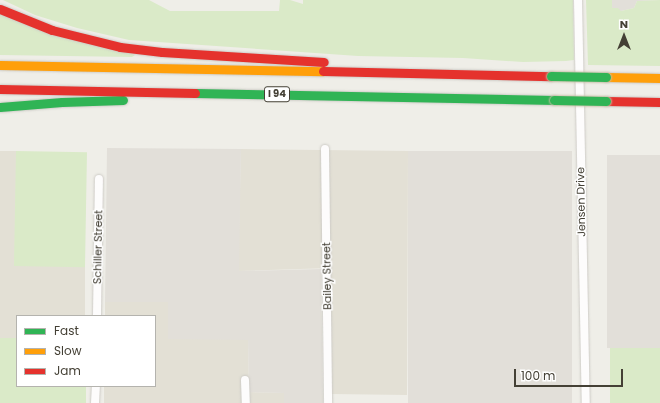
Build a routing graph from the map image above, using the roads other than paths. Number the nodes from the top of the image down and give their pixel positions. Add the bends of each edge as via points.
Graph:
1 (578, 0) edge
2 (0, 9) edge
3 (0, 65) edge
4 (530, 76) junction
5 (660, 78) edge
6 (0, 89) edge
7 (266, 94) junction
8 (660, 102) edge
9 (0, 107) edge
10 (325, 149) dead end
11 (99, 179) dead end
12 (97, 315) edge
13 (245, 380) dead end
14 (96, 387) edge
15 (95, 403) edge
16 (246, 403) edge
17 (328, 403) edge
18 (586, 403) edge

1 - 18 street, Jensen Drive
2 - 4 highway via 69,35 108,45 148,51 342,63 453,66
3 - 4 highway, I 94
4 - 5 highway, I 94, bridge
6 - 7 highway, I 94
7 - 8 highway, I 94, bridge
7 - 9 highway
10 - 17 street, Bailey Street
11 - 12 street, Schiller Street
13 - 16 street
14 - 15 street

